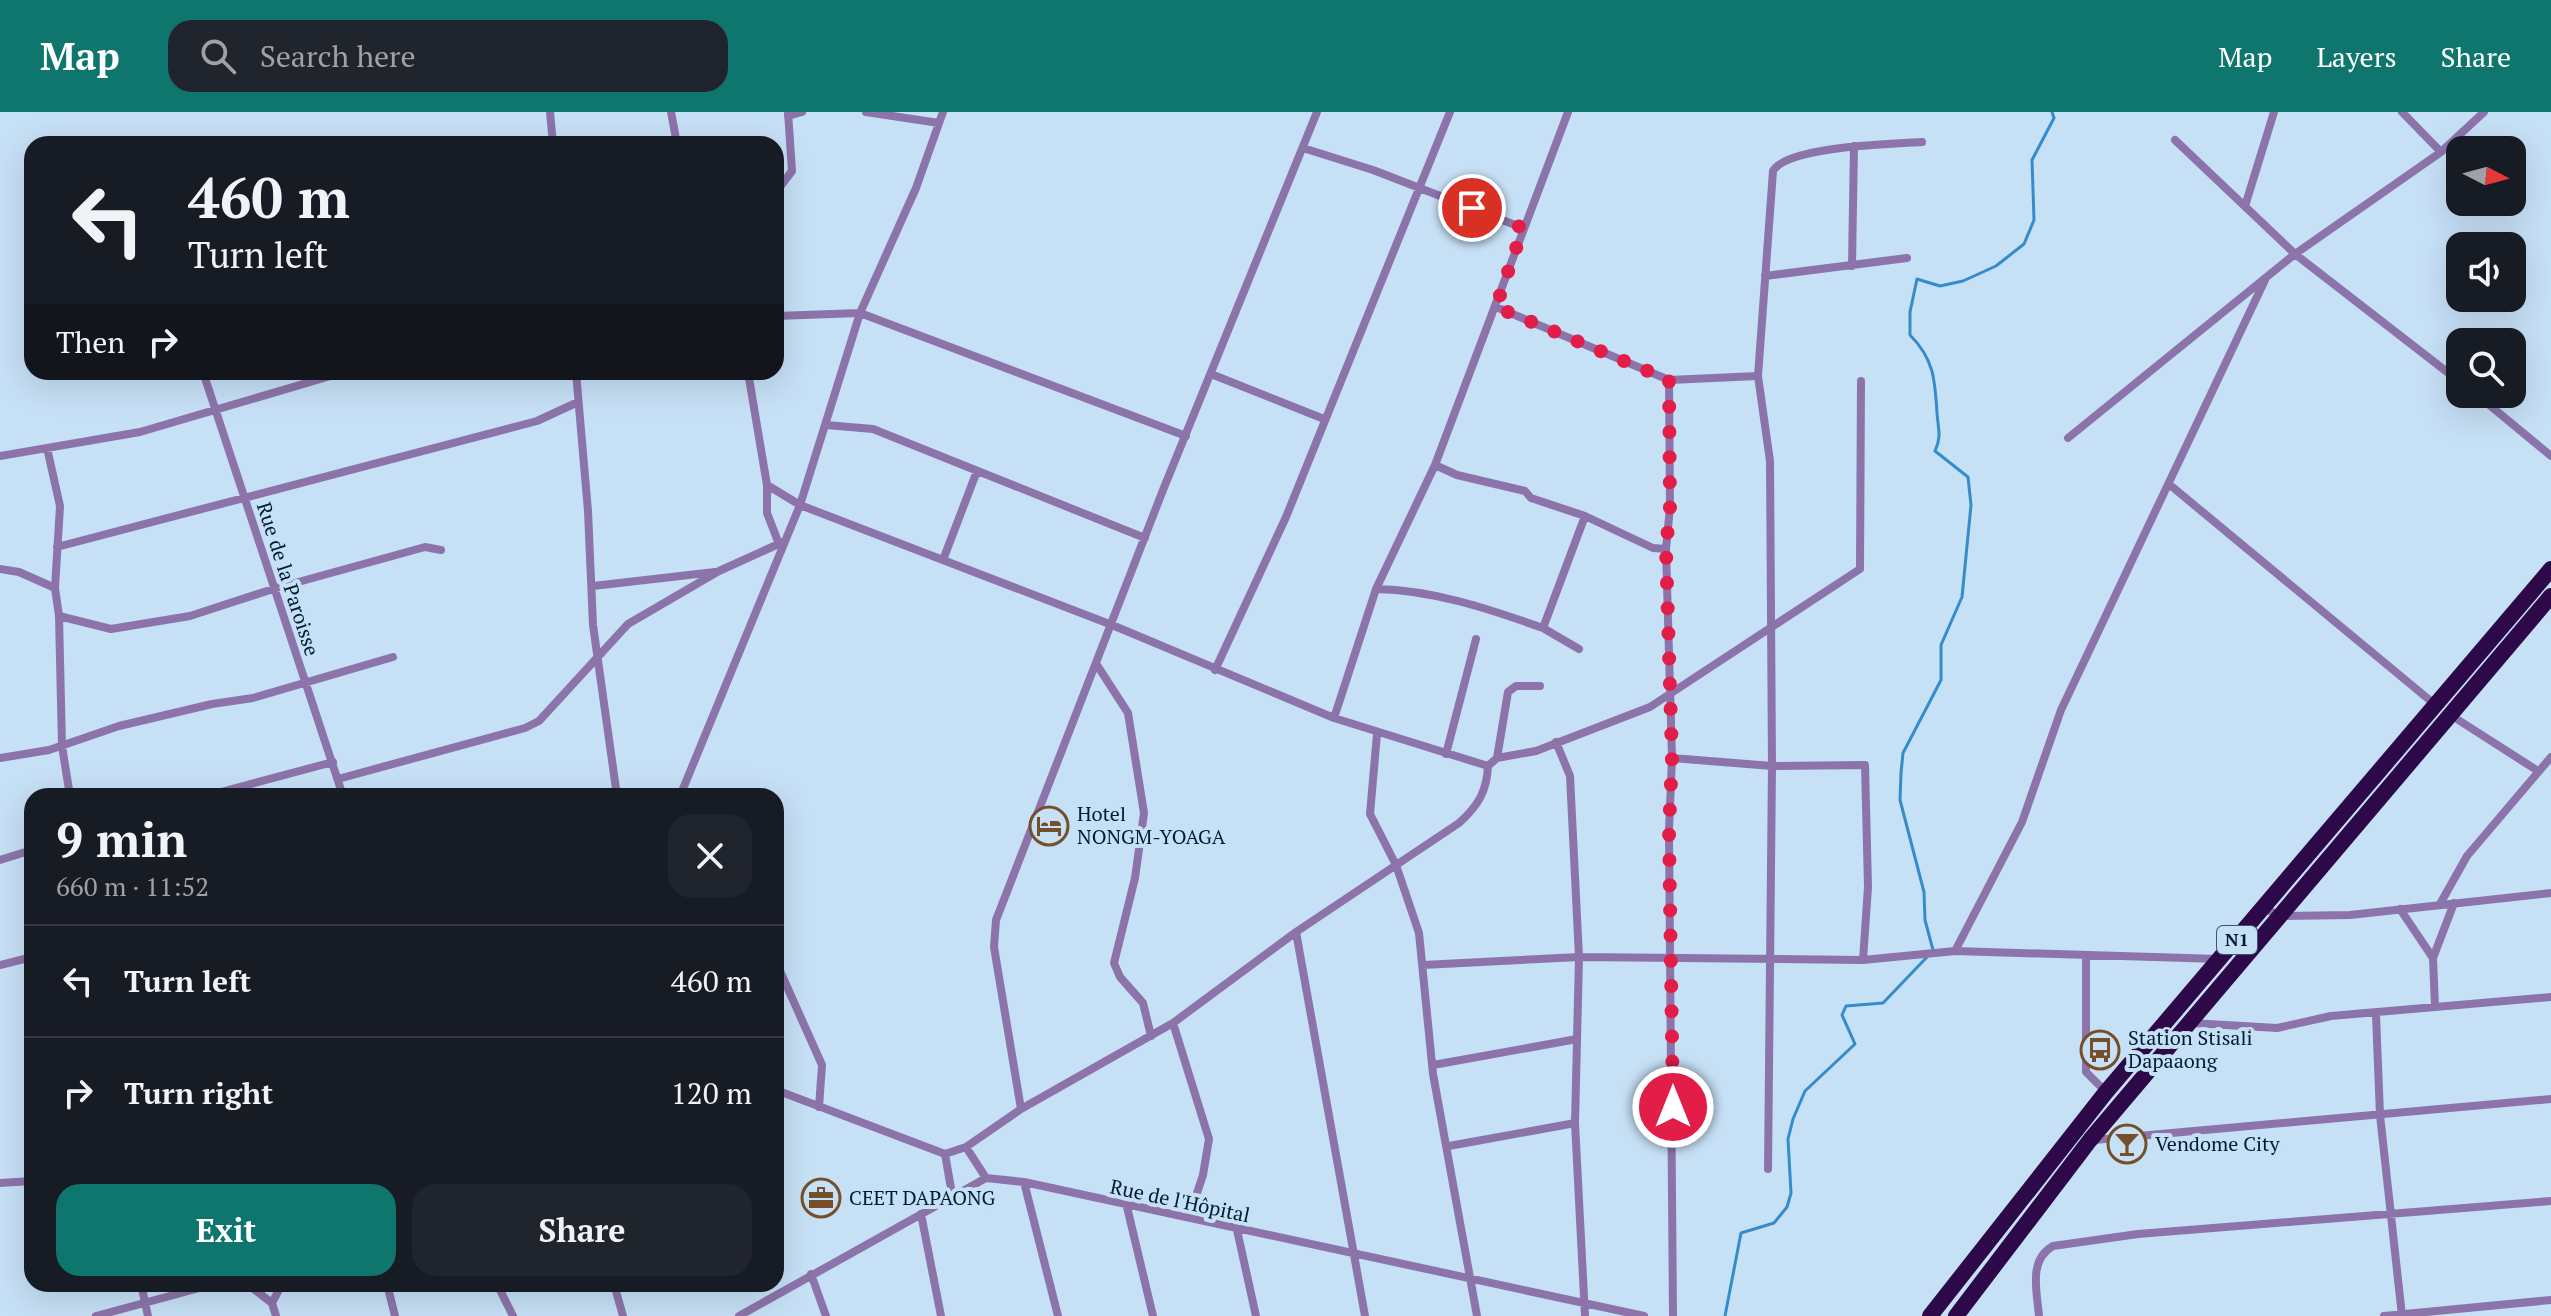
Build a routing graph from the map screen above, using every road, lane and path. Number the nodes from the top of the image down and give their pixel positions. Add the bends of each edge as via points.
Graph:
1 (550, 112) edge
2 (671, 112) edge
3 (802, 112) edge
4 (866, 112) edge
5 (943, 112) edge
6 (1317, 112) edge
7 (1450, 112) edge
8 (1568, 112) edge
9 (2274, 112) edge
10 (2402, 112) edge
11 (2484, 112) edge
12 (788, 114) edge
13 (939, 123) junction
14 (552, 136) edge
15 (676, 136) edge
16 (2175, 140) dead end
17 (1922, 142) dead end
18 (1854, 146) junction
19 (1303, 148) junction
20 (2441, 152) junction
21 (784, 182) edge
22 (1421, 188) junction
23 (2245, 206) junction
24 (1523, 228) junction
25 (2295, 254) junction
26 (1907, 258) dead end
27 (1852, 266) junction
28 (1765, 276) junction
29 (2265, 280) junction
30 (1496, 307) junction
31 (860, 313) junction
32 (784, 316) edge
33 (2446, 371) edge
34 (1211, 374) junction
35 (1758, 376) junction
36 (206, 380) edge
37 (301, 380) edge
38 (577, 380) edge
39 (749, 380) edge
40 (1669, 380) junction
41 (1861, 381) dead end
42 (578, 402) junction
43 (2493, 408) edge
44 (217, 409) junction
45 (1324, 419) junction
46 (826, 425) junction
47 (1186, 436) junction
48 (2068, 438) dead end
49 (47, 448) junction
50 (0, 456) edge
51 (2551, 456) edge
52 (1435, 465) junction
53 (977, 471) junction
54 (767, 485) junction
55 (2170, 485) junction
56 (244, 496) junction
57 (800, 505) junction
58 (1585, 516) junction
59 (1145, 538) junction
60 (781, 543) junction
61 (57, 547) junction
62 (1666, 549) junction
63 (441, 550) dead end
64 (943, 560) junction
65 (0, 569) edge
66 (2551, 569) edge
67 (719, 571) junction
68 (593, 586) junction
69 (55, 588) junction
70 (273, 589) junction
71 (1376, 589) junction
72 (2551, 596) edge
73 (59, 616) junction
74 (1112, 625) junction
75 (1543, 628) junction
76 (1769, 630) junction
77 (1476, 639) dead end
78 (1579, 649) dead end
79 (596, 656) junction
80 (393, 657) dead end
81 (1097, 665) junction
82 (1215, 670) junction
83 (304, 680) junction
84 (1540, 686) dead end
85 (1671, 695) junction
86 (2436, 705) junction
87 (2451, 715) junction
88 (1334, 718) junction
89 (1377, 734) junction
90 (1556, 742) junction
91 (62, 746) junction
92 (1446, 754) junction
93 (2551, 757) edge
94 (0, 758) edge
95 (1497, 758) junction
96 (1672, 758) junction
97 (333, 762) junction
98 (1488, 766) junction
99 (1772, 766) junction
100 (2538, 771) junction
101 (338, 779) junction
102 (69, 788) edge
103 (236, 788) edge
104 (341, 788) edge
105 (615, 788) edge
106 (683, 788) edge
107 (24, 852) edge
108 (0, 860) edge
109 (1396, 865) junction
110 (2551, 893) edge
111 (2454, 903) junction
112 (2440, 904) junction
113 (2265, 909) junction
114 (2400, 909) junction
115 (2281, 916) junction
116 (1296, 932) junction
117 (1955, 951) junction
118 (2086, 955) junction
119 (1579, 957) junction
120 (1673, 958) junction
121 (1770, 958) junction
122 (2433, 958) junction
123 (24, 959) edge
124 (2220, 959) junction
125 (1863, 960) junction
126 (0, 965) edge
127 (1423, 965) junction
128 (784, 979) edge
129 (2551, 997) edge
130 (2435, 1007) junction
131 (2376, 1015) junction
132 (1173, 1023) junction
133 (2190, 1023) junction
134 (1151, 1036) junction
135 (1577, 1039) junction
136 (1433, 1065) junction
137 (2106, 1092) junction
138 (784, 1093) edge
139 (2551, 1099) edge
140 (819, 1107) junction
141 (1021, 1109) junction
142 (2380, 1115) junction
143 (1575, 1123) junction
144 (2090, 1140) junction
145 (1449, 1146) junction
146 (966, 1147) junction
147 (945, 1154) junction
148 (1768, 1169) dead end
149 (986, 1178) junction
150 (24, 1182) edge
151 (1024, 1182) junction
152 (0, 1183) edge
153 (952, 1194) junction
154 (2551, 1201) edge
155 (1127, 1207) junction
156 (2390, 1212) junction
157 (921, 1214) junction
158 (1189, 1217) junction
159 (1237, 1230) junction
160 (1353, 1253) junction
161 (811, 1274) junction
162 (1471, 1278) junction
163 (784, 1286) edge
164 (143, 1292) edge
165 (185, 1292) edge
166 (258, 1292) edge
167 (278, 1292) edge
168 (389, 1292) edge
169 (501, 1292) edge
170 (616, 1292) edge
171 (772, 1292) edge
172 (2551, 1300) edge
173 (146, 1303) junction
174 (272, 1303) junction
175 (1582, 1303) junction
176 (2510, 1303) junction
177 (2402, 1315) edge
178 (96, 1316) edge
179 (148, 1316) edge
180 (276, 1316) edge
181 (395, 1316) edge
182 (513, 1316) edge
183 (623, 1316) edge
184 (739, 1316) edge
185 (826, 1316) edge
186 (941, 1316) edge
187 (1058, 1316) edge
188 (1153, 1316) edge
189 (1256, 1316) edge
190 (1365, 1316) edge
191 (1477, 1316) edge
192 (1585, 1316) edge
193 (1644, 1316) edge
194 (1673, 1316) edge
195 (1930, 1316) edge
196 (1956, 1316) edge
197 (2039, 1316) edge
198 (2384, 1316) edge
199 (2512, 1316) edge

1 - 14 street
2 - 15 street
3 - 12 street
4 - 13 street
5 - 13 street
6 - 19 street
7 - 22 street
8 - 24 street
9 - 23 street
10 - 20 street
11 - 20 street
12 - 21 street via 792,171
13 - 31 street
16 - 23 street
17 - 18 street
18 - 27 street
18 - 28 street via 1776,166
19 - 22 street
19 - 34 street
20 - 25 street
22 - 24 street
22 - 45 street
23 - 25 street
24 - 30 street
25 - 29 street
25 - 33 street
26 - 27 street
27 - 28 street
28 - 35 street
29 - 48 street
29 - 55 street
30 - 40 street
30 - 52 street
31 - 32 street
31 - 46 street
31 - 47 street
34 - 45 street
34 - 47 street
35 - 40 street
35 - 76 street via 1770,461
36 - 44 street, Rue de la Paroisse
37 - 44 street
38 - 42 street
39 - 54 street
40 - 62 street
41 - 76 street via 1860,569
42 - 56 street via 537,421
42 - 68 street
43 - 51 street
44 - 49 street via 140,432
44 - 56 street, Rue de la Paroisse
45 - 82 street via 1286,517
46 - 53 street via 873,429
46 - 57 street
47 - 59 street
49 - 50 street
49 - 61 street via 60,506
52 - 58 street via 1525,491 1531,498
52 - 71 street
53 - 59 street
53 - 64 street
54 - 57 street
54 - 60 street via 767,513
55 - 86 street
55 - 117 street via 2061,710 2022,822
56 - 61 street
56 - 70 street, Rue de la Paroisse
57 - 60 street
57 - 64 street
58 - 62 street
58 - 75 street
59 - 74 street
60 - 67 street
60 - 106 street
61 - 69 street
62 - 85 street
63 - 70 street via 425,547
64 - 74 street
65 - 69 street
66 - 86 highway, N1
67 - 68 street
67 - 79 street via 628,624
68 - 79 street
69 - 73 street
70 - 73 street via 190,616 111,629
70 - 83 street, Rue de la Paroisse
71 - 75 street via 1453,599
71 - 88 street
72 - 87 highway, N1
73 - 91 street
74 - 81 street
74 - 82 street
75 - 78 street
76 - 85 street
76 - 99 street
77 - 92 street
79 - 101 street via 552,710 525,728
79 - 105 street
80 - 83 street
81 - 134 street via 1128,713 1144,813 1114,963 1143,1003
81 - 141 street via 994,928
82 - 88 street
83 - 91 street via 253,698 119,726
83 - 97 street, Rue de la Paroisse
84 - 95 street via 1516,686 1508,692
85 - 90 street
85 - 96 street
86 - 87 street
86 - 113 highway, N1
87 - 100 street
87 - 115 highway, N1
88 - 89 street
89 - 92 street
89 - 109 street via 1370,814
90 - 95 street
90 - 119 street via 1570,776
91 - 94 street
91 - 102 street
92 - 98 street
93 - 100 street
95 - 98 street
96 - 99 street
96 - 120 street
97 - 101 street, Rue de la Paroisse
97 - 103 street
98 - 109 street via 1487,786 1474,809
99 - 121 street
99 - 125 street via 1865,765 1868,887
100 - 112 street via 2467,856
101 - 104 street, Rue de la Paroisse
107 - 108 street
109 - 116 street
109 - 127 street via 1419,933
110 - 111 street
111 - 112 street
111 - 122 street
112 - 114 street
113 - 115 street
113 - 124 highway, N1
114 - 115 street
114 - 122 street
115 - 133 highway, N1
116 - 132 street
116 - 160 street
117 - 118 street
117 - 125 street
118 - 124 street
118 - 137 street via 2086,1072
119 - 120 street
119 - 127 street
119 - 135 street
120 - 121 street
120 - 194 street
121 - 125 street
121 - 148 street
122 - 130 street
123 - 126 street
124 - 137 highway, N1
127 - 136 street
128 - 140 street via 819,1056
129 - 130 street
130 - 131 street
131 - 133 street via 2331,1016 2265,1029
131 - 142 street
132 - 134 street
132 - 158 street via 1209,1139
133 - 144 highway, N1
134 - 141 street
135 - 136 street
135 - 143 street
136 - 145 street
137 - 195 highway, N1
138 - 140 street
139 - 142 street
140 - 147 street
141 - 146 street
142 - 144 street
142 - 156 street
143 - 145 street
143 - 175 street
144 - 196 highway, N1
145 - 162 street
146 - 147 street
146 - 149 street
147 - 153 street
149 - 151 street, Rue de l'Hôpital
149 - 153 street
150 - 152 street
151 - 155 street, Rue de l'Hôpital
151 - 187 street
153 - 157 street
154 - 156 street
155 - 158 street, Rue de l'Hôpital
155 - 188 street
156 - 177 street
156 - 197 street via 2053,1246 2036,1269
157 - 161 street
157 - 186 street
158 - 159 street, Rue de l'Hôpital
159 - 160 street, Rue de l'Hôpital
159 - 189 street
160 - 162 street, Rue de l'Hôpital
160 - 190 street
161 - 163 street
161 - 185 street
162 - 175 street, Rue de l'Hôpital
162 - 191 street
164 - 173 street
165 - 173 street
166 - 174 street
167 - 174 street
168 - 181 street
169 - 182 street
170 - 183 street
171 - 184 street
172 - 176 street
173 - 178 street
173 - 179 street
174 - 180 street
175 - 192 street
175 - 193 street, Rue de l'Hôpital
176 - 177 street
176 - 199 street
177 - 198 street

